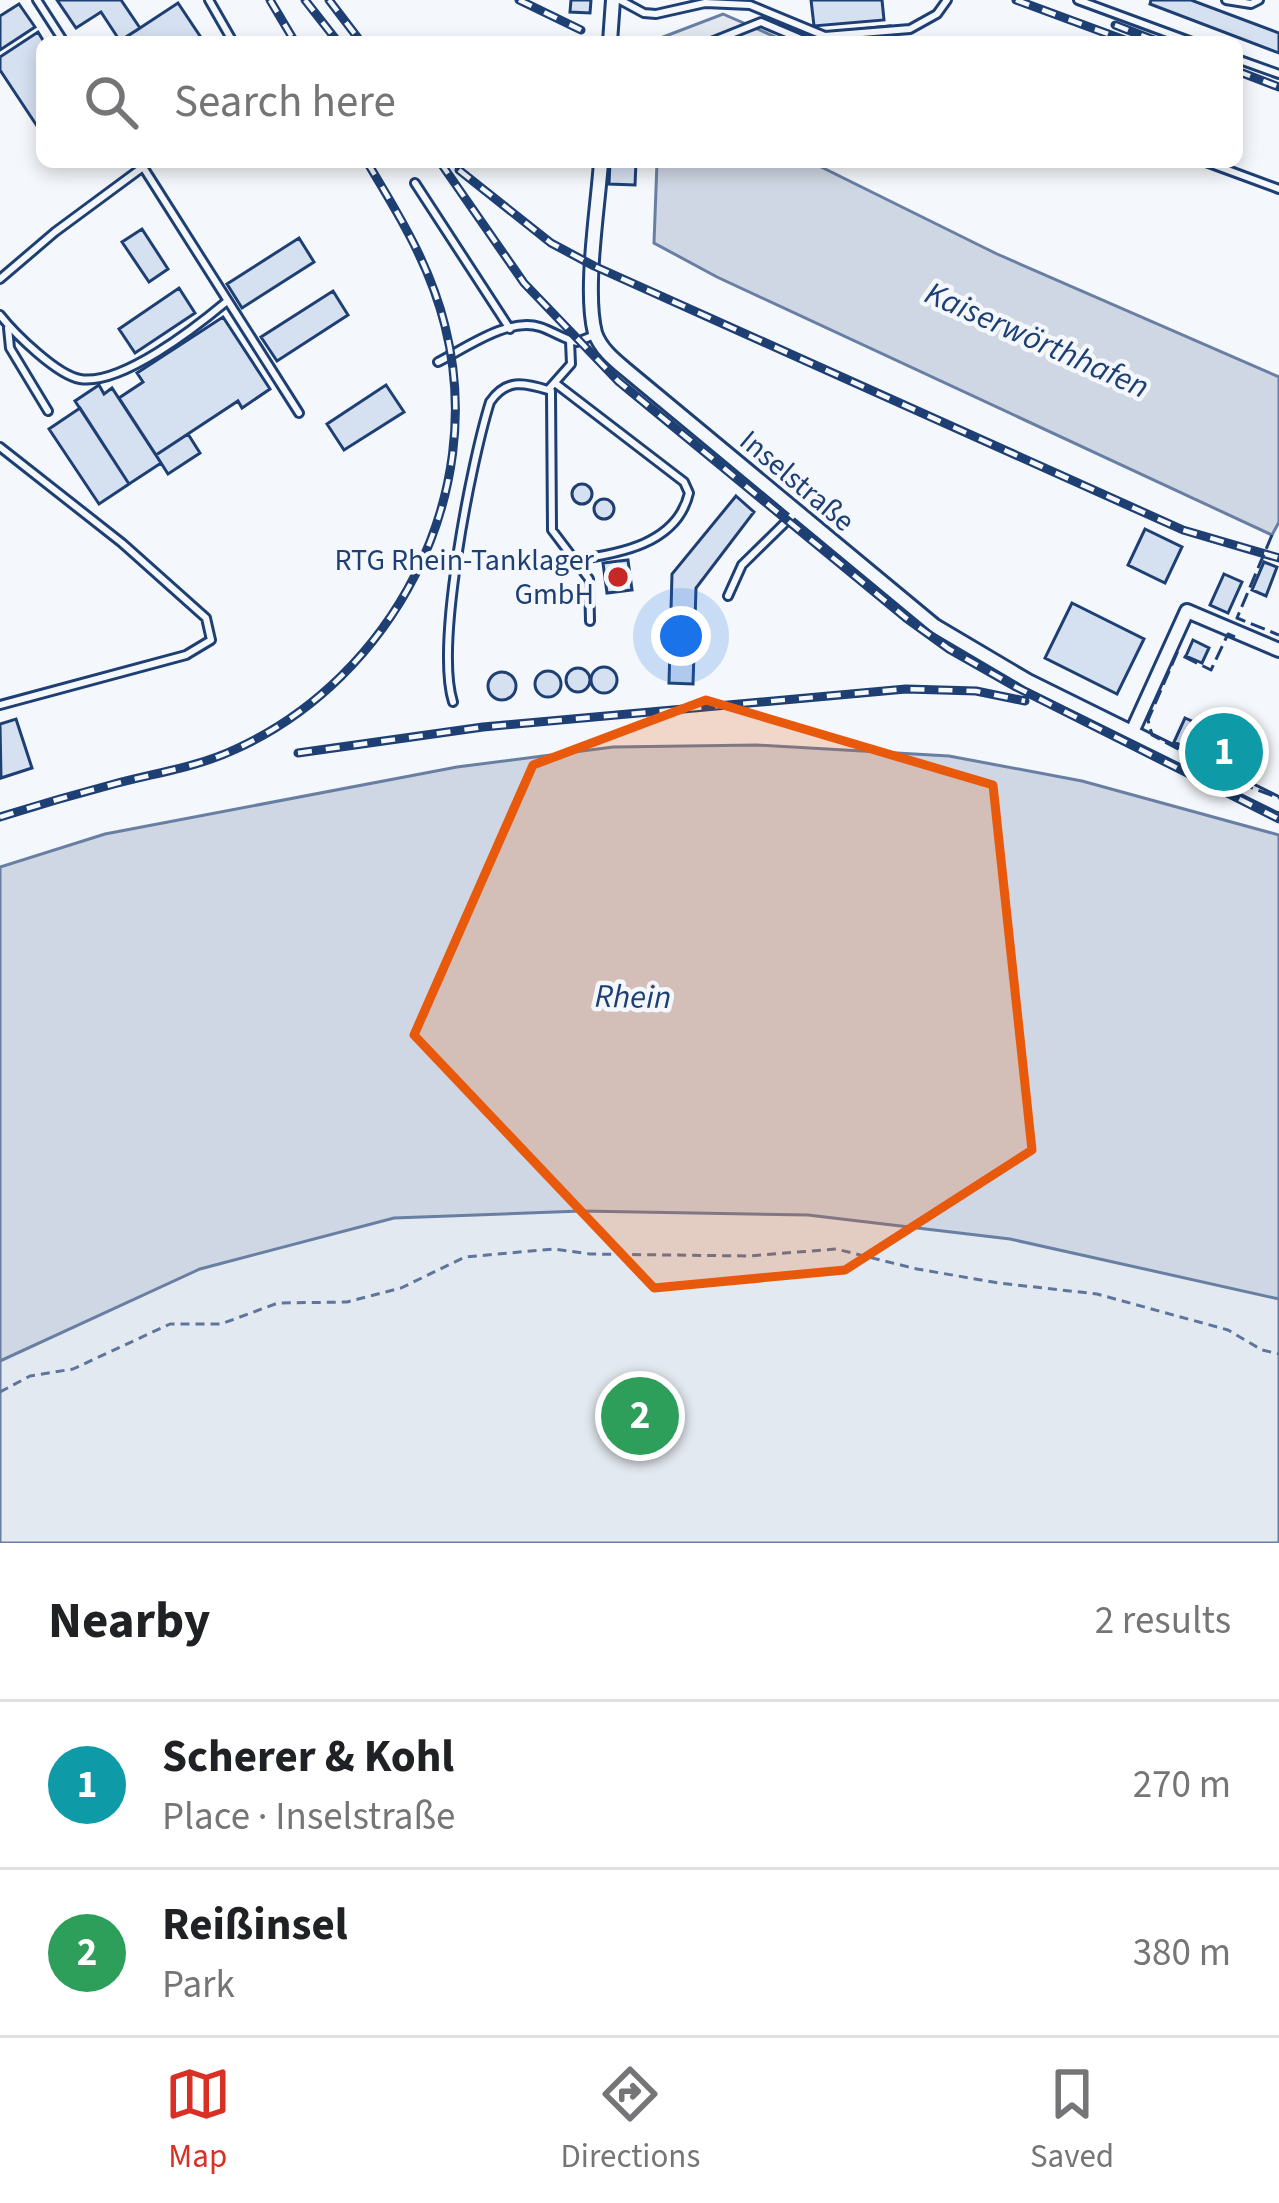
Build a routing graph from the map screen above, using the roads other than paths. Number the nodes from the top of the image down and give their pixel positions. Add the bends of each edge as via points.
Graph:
1 (37, 0) edge
2 (209, 0) edge
3 (617, 0) edge
4 (947, 0) edge
5 (1078, 0) edge
6 (1226, 0) edge
7 (1258, 0) edge
8 (60, 36) edge
9 (229, 36) edge
10 (613, 36) edge
11 (726, 36) edge
12 (794, 36) edge
13 (1176, 36) edge
14 (1243, 61) edge
15 (1279, 74) edge
16 (137, 168) edge
17 (145, 168) edge
18 (602, 168) edge
19 (1222, 168) edge
20 (415, 183) dead end
21 (1279, 189) edge
22 (0, 280) edge
23 (228, 301) junction
24 (0, 316) edge
25 (8, 325) junction
26 (510, 329) junction
27 (596, 334) junction
28 (570, 341) junction
29 (439, 362) dead end
30 (553, 385) junction
31 (48, 411) dead end
32 (299, 413) dead end
33 (0, 447) edge
34 (796, 512) junction
35 (574, 560) junction
36 (728, 596) dead end
37 (590, 621) dead end
38 (1279, 650) edge
39 (453, 703) dead end
40 (0, 705) edge
41 (1132, 732) junction
42 (1279, 806) edge

1 - 8 lane
2 - 9 lane
3 - 4 lane via 656,14 705,3 750,5 825,36 910,29
3 - 10 street
5 - 13 lane
6 - 7 lane
11 - 12 lane via 761,22
14 - 15 lane
16 - 22 lane
17 - 23 lane
18 - 27 street
19 - 21 lane
20 - 26 lane
23 - 25 lane via 129,369 83,380
23 - 32 lane
24 - 25 lane
25 - 31 lane via 10,348
26 - 28 lane via 540,327
26 - 29 lane
27 - 28 lane
27 - 34 street, Inselstraße via 625,369
28 - 30 lane via 571,364
30 - 35 lane via 553,530
30 - 35 lane via 684,482 688,493 680,517 640,546
30 - 39 lane via 513,382 490,402 455,581 446,662
33 - 40 lane via 206,618 211,640 186,655
34 - 36 lane via 742,565
34 - 41 street, Inselstraße via 935,626
35 - 37 lane via 590,579
38 - 41 street via 1187,611
41 - 42 street, Inselstraße

